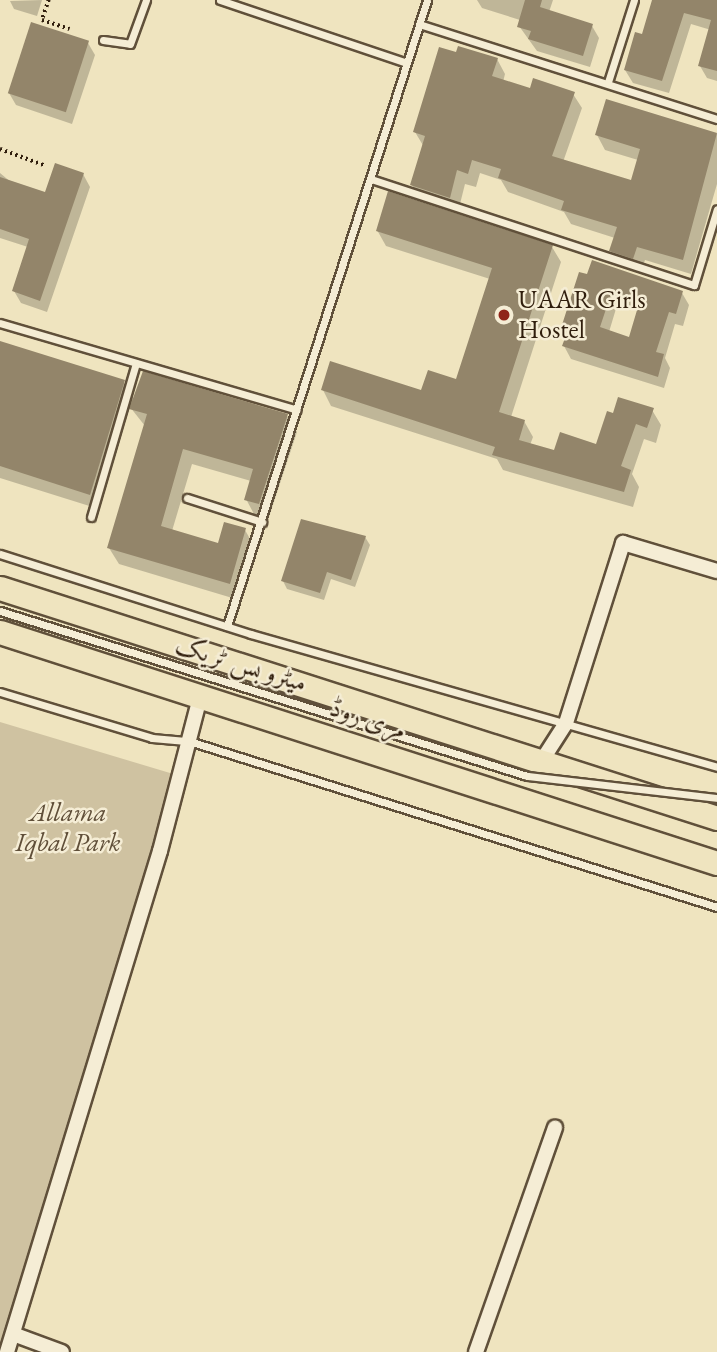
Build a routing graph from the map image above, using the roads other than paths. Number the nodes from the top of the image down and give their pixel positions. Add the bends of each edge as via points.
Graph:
1 (146, 0) edge
2 (220, 0) edge
3 (427, 0) edge
4 (634, 0) edge
5 (419, 24) junction
6 (103, 40) dead end
7 (407, 63) junction
8 (608, 82) junction
9 (717, 119) edge
10 (371, 179) junction
11 (717, 209) edge
12 (0, 323) edge
13 (136, 363) junction
14 (297, 411) junction
15 (187, 498) dead end
16 (91, 517) dead end
17 (261, 522) junction
18 (0, 554) edge
19 (717, 571) edge
20 (0, 588) edge
21 (0, 611) edge
22 (227, 626) junction
23 (0, 632) edge
24 (0, 692) edge
25 (201, 694) junction
26 (566, 723) junction
27 (189, 741) junction
28 (541, 762) junction
29 (717, 766) edge
30 (717, 798) edge
31 (717, 818) edge
32 (717, 863) edge
33 (717, 906) edge
34 (555, 1128) dead end
35 (13, 1334) junction
36 (7, 1352) edge
37 (62, 1352) edge
38 (476, 1352) edge

1 - 6 lane via 130,44
2 - 7 lane
3 - 5 lane
4 - 8 lane
5 - 7 lane
5 - 8 lane
7 - 10 lane
8 - 9 lane
10 - 11 lane via 694,285
10 - 14 lane
12 - 13 lane
13 - 14 lane
13 - 16 lane
14 - 17 lane
15 - 17 lane
17 - 22 lane
18 - 22 lane
19 - 26 street via 623,543
20 - 28 main road, مری روڈ
21 - 30 lane, میٹرو بس ٹریک, bridge via 527,776
22 - 26 lane
23 - 25 main road, مری روڈ
24 - 27 lane via 152,738
25 - 27 street
25 - 32 main road, مری روڈ
26 - 28 street
26 - 29 lane
27 - 33 lane
27 - 35 street
28 - 31 main road, مری روڈ
34 - 38 street
35 - 36 street
35 - 37 street

